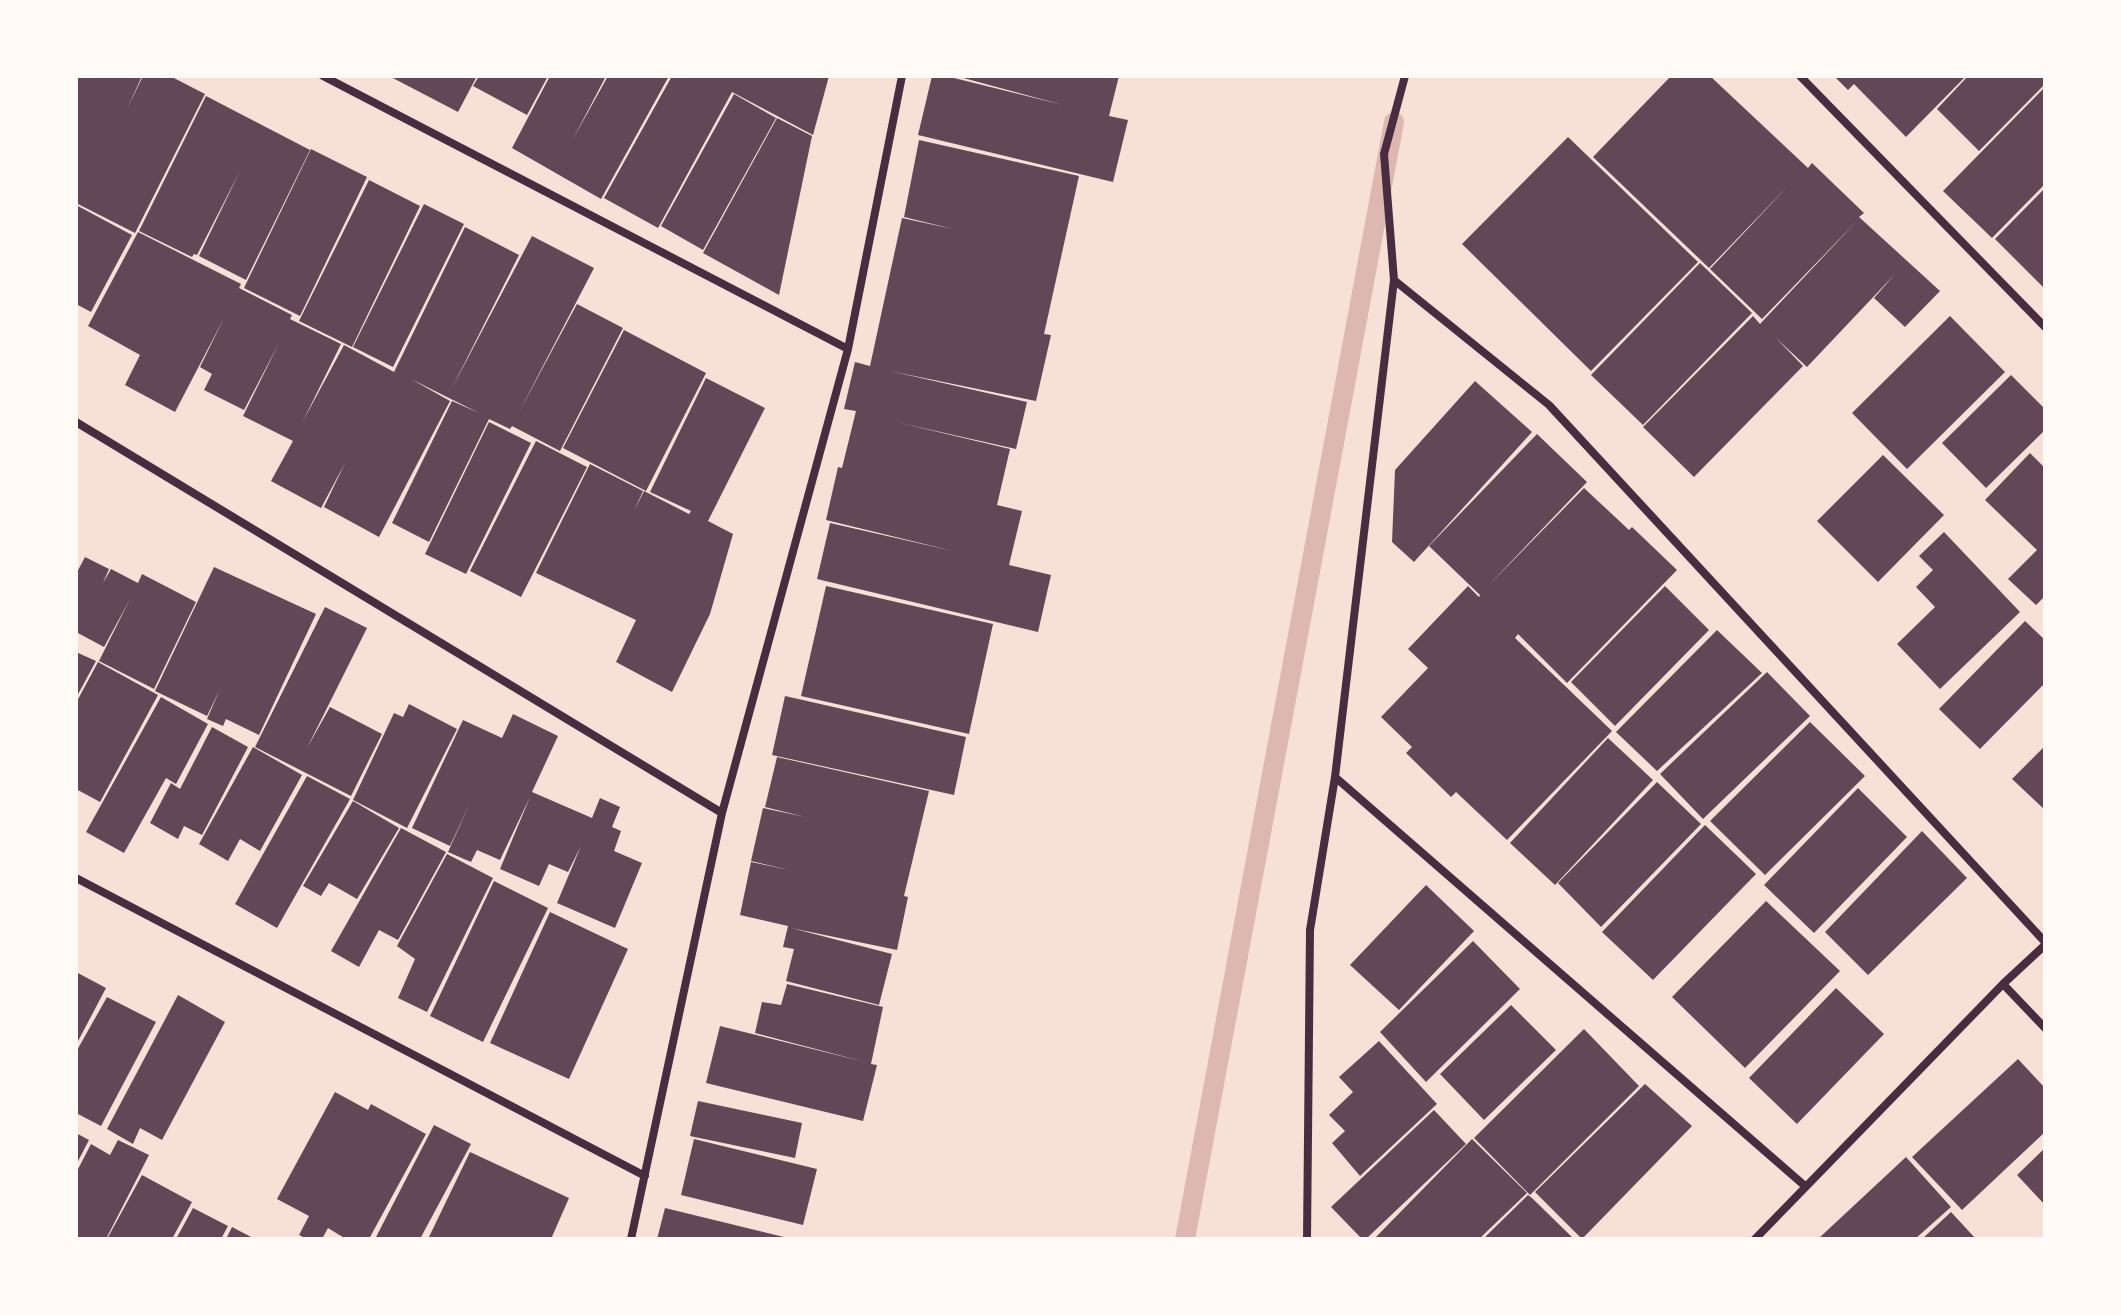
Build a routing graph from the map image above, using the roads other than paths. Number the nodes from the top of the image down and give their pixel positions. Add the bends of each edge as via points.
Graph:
1 (323, 76) edge
2 (902, 76) edge
3 (1405, 76) edge
4 (1800, 76) edge
5 (1394, 280) junction
6 (2045, 327) edge
7 (848, 349) junction
8 (76, 422) edge
9 (1335, 777) junction
10 (722, 813) junction
11 (76, 878) edge
12 (2045, 944) edge
13 (2003, 984) junction
14 (2045, 1028) edge
15 (645, 1176) junction
16 (1805, 1186) junction
17 (631, 1239) edge
18 (1307, 1239) edge
19 (1755, 1239) edge

1 - 7 street
2 - 7 street
3 - 5 street via 1384,154
4 - 6 street
5 - 9 street
5 - 12 street via 1549,405
7 - 10 street
8 - 10 street
9 - 16 street
9 - 18 street via 1310,930
10 - 15 street
11 - 15 street
12 - 13 street
13 - 14 street
13 - 16 street
15 - 17 street
16 - 19 street

